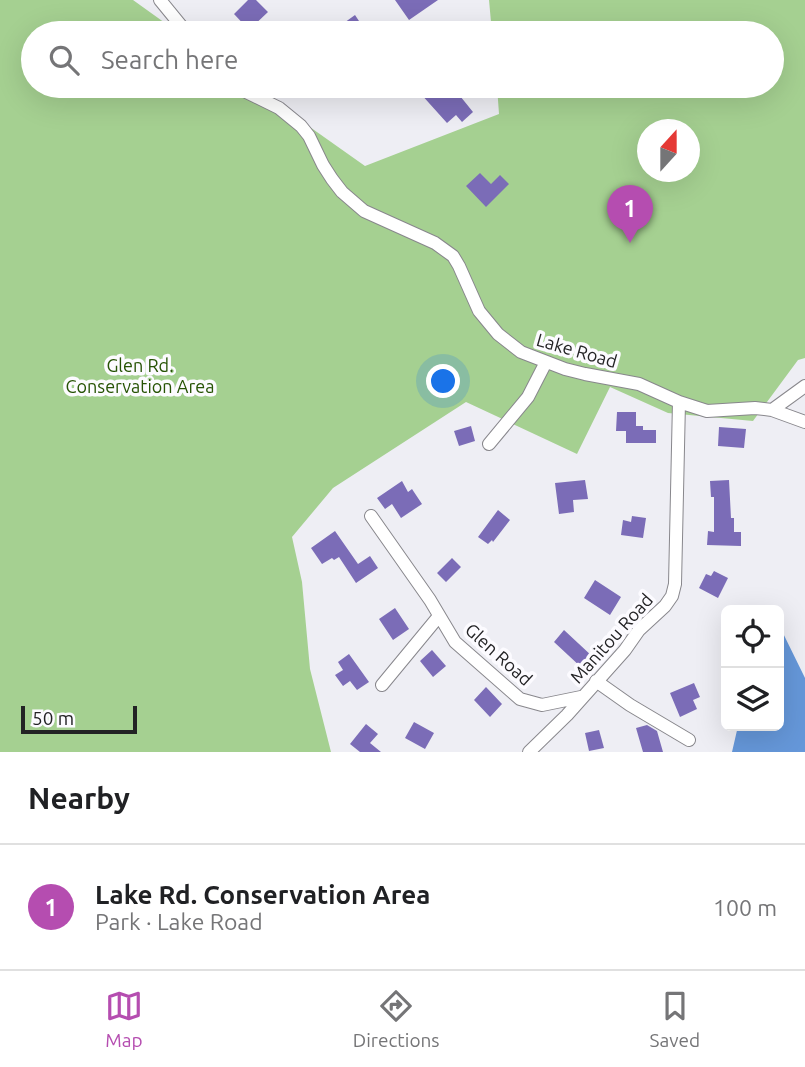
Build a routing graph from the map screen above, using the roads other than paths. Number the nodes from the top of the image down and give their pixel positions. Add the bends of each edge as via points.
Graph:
1 (160, 0) edge
2 (177, 21) edge
3 (259, 98) edge
4 (546, 362) junction
5 (805, 386) edge
6 (678, 402) junction
7 (772, 410) junction
8 (805, 422) edge
9 (489, 444) dead end
10 (371, 516) dead end
11 (439, 616) junction
12 (596, 681) junction
13 (382, 685) dead end
14 (581, 697) junction
15 (689, 740) dead end
16 (529, 752) edge

1 - 2 street
3 - 4 street, Lake Road via 301,126 332,179 363,211 435,243 453,256 479,311 498,334 521,352
4 - 6 street, Lake Road via 639,384
4 - 9 street via 528,397
5 - 7 street
6 - 7 street, Lake Road via 707,411
6 - 12 street, Manitou Road via 672,596
7 - 8 street, Lake Road
10 - 11 street, Glen Road
11 - 13 street
11 - 14 street, Glen Road via 455,642 520,699 542,705
12 - 14 street, Manitou Road
12 - 15 street
14 - 16 street, Manitou Road

